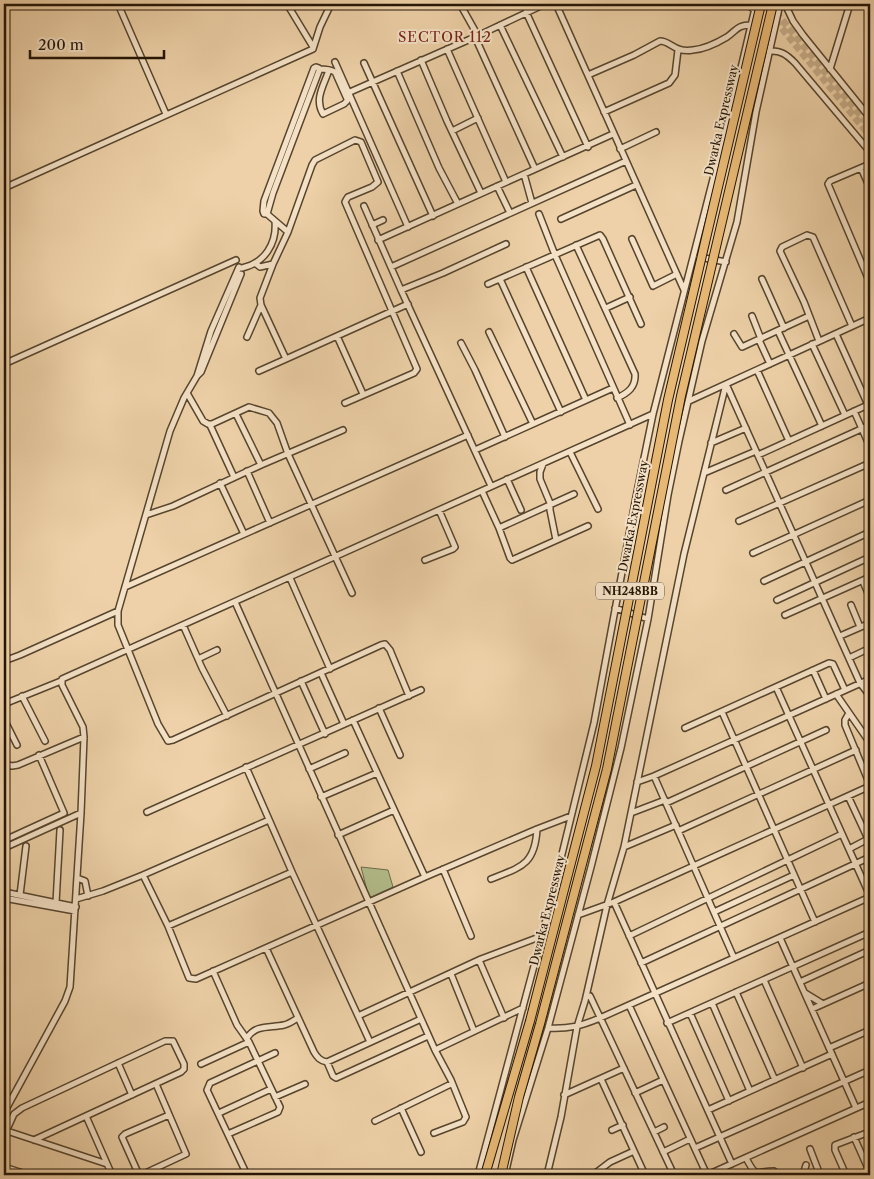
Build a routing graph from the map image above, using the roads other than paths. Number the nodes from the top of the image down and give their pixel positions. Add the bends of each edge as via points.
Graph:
1 (118, 4) edge
2 (287, 4) edge
3 (330, 4) edge
4 (460, 4) edge
5 (545, 4) edge
6 (556, 4) edge
7 (748, 4) edge
8 (756, 4) edge
9 (760, 4) edge
10 (772, 4) edge
11 (780, 4) edge
12 (785, 4) edge
13 (850, 4) edge
14 (754, 10) junction
15 (526, 12) junction
16 (500, 25) junction
17 (751, 25) junction
18 (851, 30) dead end
19 (842, 33) junction
20 (476, 36) junction
21 (313, 47) junction
22 (447, 50) junction
23 (678, 50) junction
24 (769, 50) junction
25 (421, 60) junction
26 (335, 62) dead end
27 (364, 63) dead end
28 (830, 69) junction
29 (329, 70) junction
30 (397, 71) junction
31 (588, 75) junction
32 (373, 82) junction
33 (350, 92) junction
34 (604, 112) junction
35 (166, 114) junction
36 (478, 118) junction
37 (870, 118) edge
38 (452, 131) junction
39 (656, 132) dead end
40 (613, 134) junction
41 (588, 147) junction
42 (620, 149) junction
43 (870, 152) edge
44 (563, 158) junction
45 (626, 161) junction
46 (870, 164) edge
47 (861, 168) junction
48 (535, 169) junction
49 (524, 174) junction
50 (506, 182) junction
51 (636, 185) junction
52 (497, 186) junction
53 (4, 188) edge
54 (870, 188) edge
55 (481, 193) junction
56 (532, 203) junction
57 (458, 204) junction
58 (364, 206) dead end
59 (510, 213) junction
60 (539, 214) dead end
61 (433, 216) junction
62 (561, 219) dead end
63 (383, 220) dead end
64 (275, 222) junction
65 (372, 225) junction
66 (408, 227) junction
67 (288, 232) junction
68 (632, 239) dead end
69 (378, 240) junction
70 (506, 244) dead end
71 (576, 244) junction
72 (555, 255) junction
73 (693, 256) junction
74 (236, 260) dead end
75 (726, 262) junction
76 (254, 263) junction
77 (273, 264) junction
78 (392, 267) junction
79 (526, 267) junction
80 (677, 274) junction
81 (500, 278) junction
82 (762, 279) dead end
83 (870, 283) edge
84 (488, 284) dead end
85 (401, 290) junction
86 (685, 291) junction
87 (630, 297) junction
88 (408, 304) junction
89 (261, 306) junction
90 (606, 308) junction
91 (393, 311) junction
92 (752, 316) dead end
93 (809, 316) junction
94 (870, 318) edge
95 (642, 324) dead end
96 (852, 326) junction
97 (784, 328) junction
98 (778, 331) junction
99 (489, 332) dead end
100 (734, 334) dead end
101 (836, 334) junction
102 (338, 336) junction
103 (247, 337) dead end
104 (760, 339) junction
105 (820, 341) junction
106 (461, 343) dead end
107 (812, 344) junction
108 (789, 355) junction
109 (286, 359) junction
110 (4, 364) edge
111 (770, 364) junction
112 (757, 370) junction
113 (259, 372) dead end
114 (726, 384) junction
115 (613, 388) junction
116 (187, 393) junction
117 (363, 394) junction
118 (617, 398) junction
119 (586, 400) junction
120 (689, 401) junction
121 (345, 403) dead end
122 (869, 404) edge
123 (854, 411) junction
124 (561, 412) junction
125 (236, 414) junction
126 (653, 414) junction
127 (845, 415) junction
128 (533, 424) junction
129 (210, 425) junction
130 (630, 425) junction
131 (870, 425) edge
132 (822, 426) junction
133 (746, 428) junction
134 (862, 428) junction
135 (343, 430) dead end
136 (468, 435) junction
137 (505, 437) junction
138 (789, 441) junction
139 (712, 443) junction
140 (870, 447) edge
141 (475, 450) junction
142 (570, 452) junction
143 (757, 453) junction
144 (288, 454) junction
145 (870, 463) edge
146 (543, 464) junction
147 (261, 465) junction
148 (247, 471) junction
149 (704, 472) junction
150 (765, 473) junction
151 (234, 477) junction
152 (507, 479) junction
153 (220, 483) junction
154 (491, 486) junction
155 (726, 490) dead end
156 (482, 491) junction
157 (574, 494) dead end
158 (870, 500) edge
159 (779, 503) junction
160 (312, 504) junction
161 (550, 505) junction
162 (598, 509) dead end
163 (439, 510) junction
164 (521, 510) dead end
165 (146, 515) junction
166 (738, 521) dead end
167 (270, 523) junction
168 (588, 526) dead end
169 (499, 528) junction
170 (870, 532) edge
171 (244, 534) junction
172 (792, 535) junction
173 (556, 540) junction
174 (753, 553) dead end
175 (336, 556) junction
176 (870, 557) edge
177 (425, 560) dead end
178 (805, 562) junction
179 (870, 577) edge
180 (290, 578) junction
181 (764, 581) dead end
182 (814, 582) junction
183 (864, 584) dead end
184 (125, 587) junction
185 (352, 593) dead end
186 (822, 598) junction
187 (870, 598) edge
188 (777, 600) dead end
189 (235, 602) junction
190 (851, 605) dead end
191 (615, 608) junction
192 (118, 611) junction
193 (785, 615) dead end
194 (648, 619) junction
195 (870, 623) edge
196 (183, 625) junction
197 (860, 628) junction
198 (840, 636) junction
199 (870, 648) edge
200 (129, 650) junction
201 (217, 650) dead end
202 (849, 658) junction
203 (198, 659) junction
204 (4, 661) edge
205 (330, 669) junction
206 (813, 670) junction
207 (321, 673) junction
208 (870, 678) edge
209 (61, 681) junction
210 (301, 681) junction
211 (860, 683) junction
212 (776, 687) junction
213 (421, 690) dead end
214 (845, 690) junction
215 (275, 693) junction
216 (836, 694) junction
217 (22, 696) junction
218 (408, 696) junction
219 (870, 696) edge
220 (826, 698) junction
221 (4, 704) edge
222 (379, 708) junction
223 (722, 712) junction
224 (849, 713) junction
225 (788, 715) junction
226 (227, 716) junction
227 (4, 720) edge
228 (353, 720) junction
229 (344, 724) junction
230 (685, 728) dead end
231 (826, 730) dead end
232 (325, 734) junction
233 (84, 737) junction
234 (734, 740) junction
235 (45, 741) dead end
236 (801, 742) junction
237 (870, 743) edge
238 (17, 745) dead end
239 (298, 745) junction
240 (856, 750) junction
241 (345, 753) dead end
242 (39, 755) junction
243 (400, 755) dead end
244 (4, 764) edge
245 (246, 767) junction
246 (746, 767) junction
247 (309, 769) junction
248 (813, 770) junction
249 (378, 773) junction
250 (654, 776) junction
251 (637, 782) junction
252 (870, 785) edge
253 (758, 794) junction
254 (848, 796) junction
255 (321, 797) junction
256 (665, 802) junction
257 (829, 805) junction
258 (394, 810) junction
259 (81, 812) junction
260 (147, 812) dead end
261 (631, 813) junction
262 (571, 816) junction
263 (269, 820) junction
264 (677, 828) junction
265 (537, 829) junction
266 (60, 830) dead end
267 (774, 830) junction
268 (842, 834) junction
269 (338, 836) junction
270 (4, 839) edge
271 (26, 846) dead end
272 (624, 847) junction
273 (4, 848) edge
274 (849, 850) junction
275 (870, 857) edge
276 (788, 860) junction
277 (856, 864) junction
278 (694, 866) junction
279 (443, 869) junction
280 (292, 872) junction
281 (143, 875) junction
282 (794, 875) junction
283 (425, 877) junction
284 (77, 878) junction
285 (491, 879) dead end
286 (801, 889) junction
287 (4, 892) edge
288 (20, 895) junction
289 (88, 896) junction
290 (870, 897) edge
291 (4, 898) edge
292 (708, 898) junction
293 (76, 899) junction
294 (614, 902) junction
295 (56, 903) junction
296 (368, 903) junction
297 (607, 905) junction
298 (76, 909) junction
299 (714, 912) junction
300 (578, 915) junction
301 (815, 922) junction
302 (317, 925) junction
303 (168, 926) junction
304 (720, 926) junction
305 (870, 932) edge
306 (471, 936) dead end
307 (542, 936) junction
308 (629, 936) junction
309 (780, 938) junction
310 (266, 948) junction
311 (870, 950) edge
312 (734, 958) junction
313 (479, 960) junction
314 (641, 963) junction
315 (793, 967) junction
316 (214, 971) junction
317 (451, 974) junction
318 (764, 980) junction
319 (800, 982) junction
320 (870, 983) edge
321 (409, 992) junction
322 (736, 992) junction
323 (804, 992) junction
324 (654, 994) junction
325 (590, 996) dead end
326 (712, 1003) junction
327 (823, 1004) junction
328 (629, 1005) junction
329 (523, 1008) junction
330 (812, 1009) junction
331 (690, 1013) junction
332 (358, 1016) junction
333 (298, 1018) junction
334 (504, 1018) junction
335 (600, 1018) junction
336 (421, 1019) junction
337 (667, 1023) junction
338 (577, 1027) junction
339 (548, 1028) junction
340 (870, 1030) edge
341 (474, 1031) junction
342 (428, 1036) junction
343 (248, 1040) junction
344 (370, 1042) junction
345 (829, 1048) junction
346 (434, 1050) junction
347 (275, 1053) dead end
348 (832, 1054) junction
349 (258, 1061) junction
350 (326, 1062) junction
351 (118, 1063) junction
352 (201, 1064) dead end
353 (624, 1068) junction
354 (802, 1068) junction
355 (870, 1070) edge
356 (602, 1079) junction
357 (663, 1080) junction
358 (776, 1080) junction
359 (844, 1082) junction
360 (156, 1084) junction
361 (305, 1084) dead end
362 (451, 1084) junction
363 (270, 1089) junction
364 (750, 1091) junction
365 (636, 1093) junction
366 (132, 1095) junction
367 (564, 1095) junction
368 (275, 1098) junction
369 (729, 1101) junction
370 (870, 1102) edge
371 (401, 1108) junction
372 (856, 1108) junction
373 (708, 1110) junction
374 (4, 1113) edge
375 (218, 1113) junction
376 (169, 1115) junction
377 (86, 1116) junction
378 (375, 1121) dead end
379 (622, 1125) junction
380 (664, 1127) dead end
381 (612, 1130) dead end
382 (4, 1132) edge
383 (654, 1132) junction
384 (434, 1133) dead end
385 (228, 1134) junction
386 (864, 1134) dead end
387 (720, 1137) junction
388 (854, 1137) junction
389 (690, 1139) junction
390 (34, 1140) junction
391 (695, 1148) junction
392 (810, 1149) dead end
393 (634, 1151) junction
394 (421, 1152) dead end
395 (663, 1152) junction
396 (746, 1158) junction
397 (107, 1164) junction
398 (732, 1164) junction
399 (806, 1165) dead end
400 (4, 1167) edge
401 (870, 1174) edge
402 (29, 1175) edge
403 (112, 1175) edge
404 (140, 1175) edge
405 (246, 1175) edge
406 (478, 1175) edge
407 (486, 1175) edge
408 (501, 1175) edge
409 (505, 1175) edge
410 (547, 1175) edge
411 (593, 1175) edge
412 (645, 1175) edge
413 (674, 1175) edge
414 (707, 1175) edge
415 (778, 1175) edge
416 (803, 1175) edge
417 (820, 1175) edge
418 (846, 1175) edge

1 - 35 street
2 - 21 street
3 - 21 street
4 - 20 street
5 - 15 street
6 - 31 street
7 - 14 street
8 - 14 street
9 - 407 highway, Dwarka Expressway / NH248BB, bridge via 668,400 596,766
10 - 408 highway, Dwarka Expressway / NH248BB, bridge via 681,396 607,770
11 - 24 street
12 - 28 street via 793,21
13 - 19 street
14 - 17 street
15 - 16 street
15 - 41 street
16 - 20 street
16 - 44 street
17 - 23 street via 740,26 717,43 693,50
17 - 73 street
18 - 19 street
19 - 28 street
20 - 22 street
20 - 48 street
21 - 35 street
22 - 25 street
22 - 36 street
23 - 31 street via 660,41
23 - 34 street via 674,75 669,83
24 - 43 street via 782,52 796,62
24 - 75 street
25 - 30 street
25 - 38 street
26 - 33 street
27 - 32 street
28 - 37 street
29 - 29 street via 337,75 348,100 323,114 318,99
29 - 64 street via 314,68 274,183 263,205 264,214
30 - 32 street
30 - 57 street
31 - 34 street
32 - 33 street
32 - 61 street
33 - 66 street
34 - 40 street
35 - 53 street
36 - 38 street
36 - 50 street
38 - 55 street
39 - 42 street
40 - 41 street
40 - 42 street
41 - 44 street
42 - 45 street
44 - 48 street
45 - 51 street
45 - 56 street
46 - 47 street
47 - 54 street
47 - 83 street via 828,184
48 - 49 street
49 - 50 street
49 - 56 street
50 - 52 street
51 - 62 street
51 - 80 street
52 - 55 street
52 - 59 street
55 - 57 street
56 - 59 street
57 - 61 street
58 - 65 street
59 - 78 street
60 - 72 street
61 - 66 street
63 - 65 street
64 - 67 street
64 - 76 street via 272,246
65 - 69 street
66 - 69 street
67 - 77 street
67 - 91 street via 314,162 350,142 360,141 378,182 345,201
68 - 80 street via 653,286
69 - 78 street
70 - 85 street
71 - 72 street
71 - 87 street via 602,236
71 - 90 street
72 - 79 street
72 - 115 street
73 - 75 street
73 - 86 street
74 - 110 street
75 - 120 street via 702,341
76 - 77 street via 260,267
76 - 116 street via 241,269
77 - 89 street via 260,298
78 - 85 street
79 - 81 street
79 - 119 street
80 - 86 street
81 - 84 street
81 - 124 street
82 - 97 street
85 - 88 street
86 - 126 street
87 - 90 street
87 - 95 street
88 - 91 street
88 - 136 street
89 - 103 street
89 - 109 street
90 - 118 street via 635,374 635,382 629,391
91 - 102 street
91 - 117 street via 417,369
92 - 104 street
93 - 96 street via 780,250 809,235 813,237
93 - 97 street
93 - 105 street
94 - 96 street
96 - 101 street
97 - 98 street
98 - 104 street
98 - 108 street
99 - 128 street
100 - 104 street via 741,347
101 - 105 street
101 - 122 street
102 - 109 street
102 - 117 street
104 - 111 street
105 - 107 street
106 - 137 street
107 - 108 street
107 - 127 street
108 - 111 street
108 - 132 street
109 - 113 street
111 - 112 street
112 - 114 street
112 - 138 street
114 - 120 street
114 - 133 street
114 - 139 street
115 - 118 street
115 - 119 street
116 - 129 street via 203,420
116 - 165 street via 167,439
117 - 121 street
118 - 130 street
119 - 124 street
120 - 194 street via 668,495
122 - 123 street
123 - 127 street
123 - 134 street
124 - 128 street
125 - 129 street
125 - 144 street via 249,407 271,414
125 - 147 street
126 - 130 street
126 - 191 street
127 - 132 street
128 - 137 street
129 - 151 street
130 - 142 street
131 - 134 street
132 - 138 street
133 - 139 street
133 - 143 street
134 - 140 street
134 - 150 street
135 - 144 street
136 - 141 street
136 - 160 street
137 - 141 street
138 - 143 street
139 - 149 street
141 - 154 street
142 - 146 street
142 - 162 street
143 - 149 street
143 - 150 street
144 - 147 street
144 - 160 street
145 - 159 street
146 - 152 street
146 - 161 street via 540,478
147 - 148 street
148 - 151 street
148 - 167 street
149 - 251 street
150 - 155 street
150 - 159 street
151 - 153 street
152 - 154 street
152 - 164 street
153 - 165 street
153 - 171 street
154 - 156 street
156 - 163 street
156 - 169 street
157 - 161 street
158 - 172 street
159 - 166 street
159 - 172 street
160 - 167 street
160 - 175 street
161 - 169 street
161 - 173 street
163 - 175 street
163 - 177 street via 455,547
165 - 184 street
167 - 171 street
168 - 173 street
169 - 173 street via 512,560
170 - 178 street
171 - 184 street
172 - 174 street
172 - 178 street
175 - 180 street
175 - 185 street
176 - 182 street
178 - 181 street
178 - 182 street
179 - 186 street
180 - 189 street
180 - 205 street
182 - 186 street
182 - 188 street
183 - 187 street
184 - 192 street
186 - 193 street
186 - 198 street
189 - 196 street
189 - 215 street
190 - 197 street
191 - 194 street
191 - 262 street via 594,722
192 - 200 street via 118,625
192 - 204 street
194 - 300 street via 621,748
195 - 197 street
196 - 200 street
196 - 203 street
197 - 198 street
198 - 202 street
199 - 202 street
200 - 209 street
200 - 226 street via 168,741
201 - 203 street
202 - 211 street
203 - 226 street
205 - 207 street
205 - 218 street via 385,644
206 - 212 street
206 - 214 street via 833,664
206 - 220 street
207 - 210 street
207 - 229 street
208 - 211 street
209 - 217 street
209 - 233 street via 83,727
210 - 215 street
210 - 232 street
211 - 214 street
211 - 219 street
212 - 223 street
212 - 225 street
213 - 218 street
214 - 216 street
215 - 226 street
215 - 239 street
216 - 220 street
216 - 224 street
217 - 221 street
217 - 235 street
218 - 222 street
220 - 225 street
222 - 228 street
222 - 243 street
223 - 230 street
223 - 234 street
224 - 237 street
224 - 240 street via 845,720
225 - 234 street
225 - 236 street
227 - 238 street
228 - 229 street
228 - 249 street
229 - 232 street
231 - 236 street
232 - 239 street
233 - 242 street
233 - 259 street
234 - 246 street
234 - 250 street
236 - 246 street
236 - 248 street
239 - 245 street
239 - 247 street
240 - 248 street
240 - 252 street
241 - 247 street
242 - 244 street via 14,766
242 - 270 street via 64,813
245 - 260 street
245 - 263 street
246 - 253 street
246 - 256 street
247 - 255 street
248 - 253 street
248 - 257 street
249 - 255 street
249 - 258 street
250 - 251 street
250 - 256 street
251 - 261 street
252 - 254 street
253 - 264 street
253 - 267 street
254 - 257 street
254 - 274 street via 868,839
255 - 269 street
256 - 261 street
256 - 264 street
257 - 267 street
257 - 268 street
258 - 269 street
258 - 283 street
259 - 273 street
259 - 284 street
261 - 272 street
262 - 265 street
262 - 307 street
263 - 280 street
263 - 281 street
264 - 272 street
264 - 278 street
265 - 279 street
265 - 285 street via 531,856 525,865
266 - 295 street
267 - 276 street
267 - 278 street
268 - 274 street
268 - 276 street
269 - 296 street
271 - 288 street
272 - 297 street
274 - 277 street
275 - 277 street
276 - 282 street
276 - 292 street
277 - 286 street
277 - 290 street
278 - 292 street
278 - 294 street
279 - 283 street
279 - 306 street
280 - 302 street
280 - 303 street
281 - 289 street
281 - 303 street
282 - 286 street
282 - 299 street
283 - 296 street
284 - 289 street via 85,881
284 - 293 street
286 - 301 street
286 - 304 street
287 - 288 street
288 - 295 street
289 - 293 street
290 - 301 street
291 - 298 street
292 - 299 street
292 - 308 street
293 - 298 street
294 - 297 street
294 - 308 street
295 - 298 street
296 - 302 street
296 - 321 street
297 - 300 street
297 - 338 street via 586,1001
298 - 374 street via 68,993
299 - 304 street
300 - 339 street
301 - 309 street
302 - 310 street
302 - 332 street
303 - 316 street via 189,978 196,979
304 - 312 street
304 - 314 street
305 - 315 street
307 - 313 street
307 - 329 street
308 - 314 street
309 - 312 street
309 - 315 street
310 - 316 street
310 - 333 street
311 - 319 street
312 - 324 street
313 - 317 street
313 - 334 street
314 - 324 street
315 - 318 street
315 - 319 street
316 - 343 street via 237,1025
317 - 321 street
317 - 341 street
318 - 322 street
318 - 354 street
319 - 323 street
320 - 327 street
321 - 332 street
321 - 336 street
322 - 326 street
322 - 358 street
323 - 327 street
323 - 330 street
324 - 328 street
324 - 337 street
325 - 335 street
326 - 331 street
326 - 364 street
327 - 330 street
328 - 335 street
328 - 357 street
329 - 334 street
329 - 406 street
330 - 345 street
331 - 337 street
331 - 369 street
332 - 344 street
333 - 343 street via 285,1025 267,1026 251,1032
333 - 350 street via 317,1058
334 - 341 street
335 - 338 street
335 - 353 street
336 - 342 street
336 - 344 street
337 - 373 street
338 - 339 street
338 - 367 street
339 - 409 street
340 - 345 street
341 - 346 street
342 - 346 street
342 - 350 street via 336,1078
343 - 349 street
343 - 352 street
344 - 350 street
345 - 348 street
346 - 362 street
347 - 349 street
348 - 354 street
348 - 359 street
349 - 363 street
349 - 375 street via 210,1083 207,1090
351 - 360 street via 165,1041 173,1041 184,1069
351 - 366 street
351 - 382 street via 22,1108 14,1114
353 - 356 street
353 - 365 street
354 - 358 street
355 - 359 street
356 - 367 street
356 - 379 street
357 - 365 street
357 - 389 street
358 - 364 street
359 - 372 street
359 - 387 street
360 - 366 street
360 - 376 street
361 - 368 street
362 - 371 street
362 - 384 street via 465,1120
363 - 368 street
363 - 375 street
364 - 369 street
365 - 383 street
366 - 377 street
367 - 410 street
368 - 385 street via 280,1107 278,1112
369 - 373 street
370 - 372 street
371 - 378 street
371 - 394 street
372 - 396 street
373 - 387 street
375 - 385 street
376 - 404 street via 186,1154
376 - 404 street via 122,1137
377 - 390 street
377 - 397 street
379 - 381 street
379 - 393 street
380 - 383 street
382 - 390 street
383 - 395 street
385 - 405 street
386 - 388 street
387 - 391 street
387 - 398 street
388 - 401 street
388 - 418 street via 834,1147
389 - 391 street
389 - 395 street
390 - 397 street
391 - 414 street
392 - 417 street
393 - 411 street via 610,1162
393 - 412 street
395 - 413 street
396 - 398 street
396 - 415 street via 755,1172 774,1171
397 - 403 street
398 - 414 street
399 - 416 street
400 - 402 street

